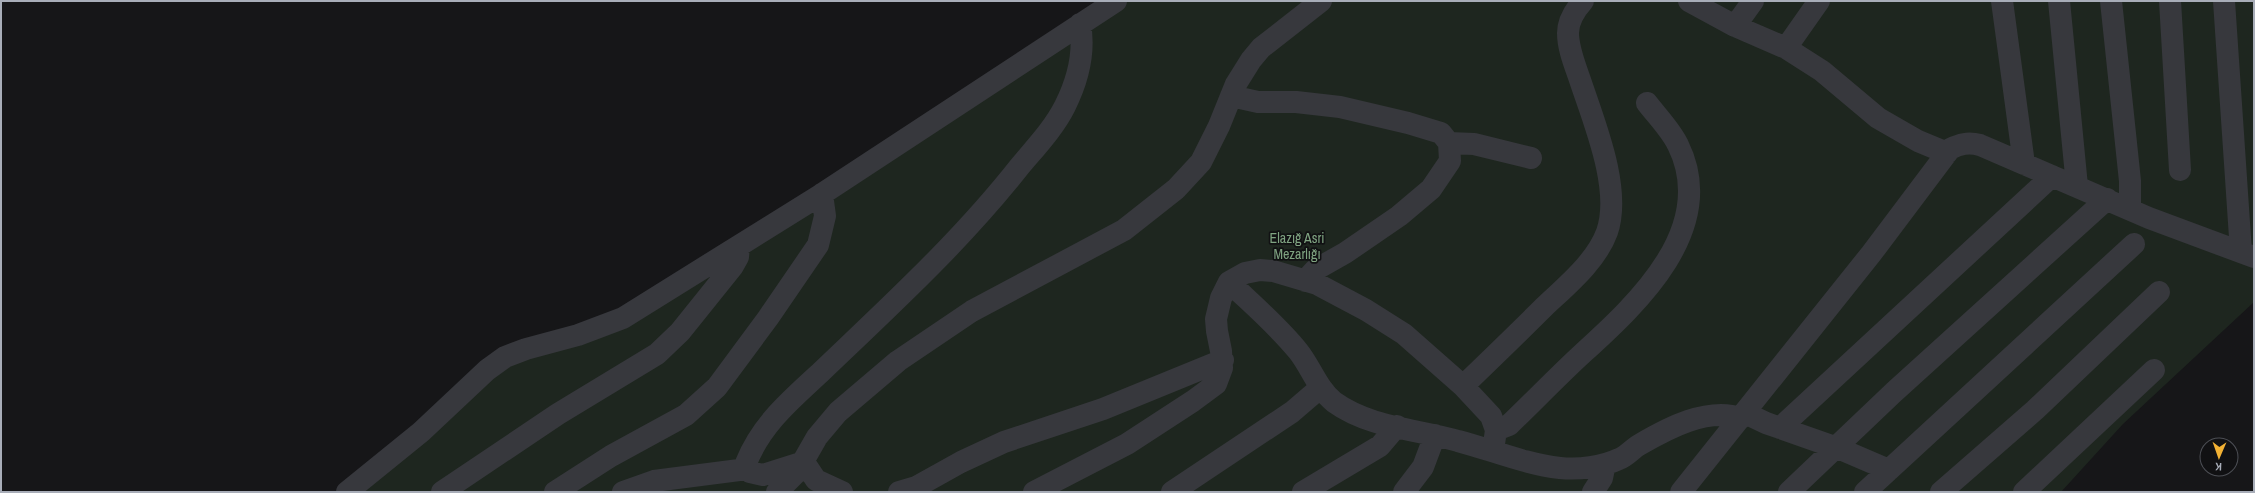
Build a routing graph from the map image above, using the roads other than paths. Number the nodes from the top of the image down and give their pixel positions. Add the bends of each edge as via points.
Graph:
1 (1116, 1) edge
2 (1321, 1) edge
3 (1583, 1) edge
4 (1689, 1) edge
5 (1753, 1) edge
6 (1819, 1) edge
7 (2002, 1) edge
8 (2059, 1) edge
9 (2111, 1) edge
10 (2170, 1) edge
11 (2224, 1) edge
12 (1080, 24) junction
13 (1735, 26) junction
14 (1786, 48) junction
15 (1231, 96) junction
16 (1647, 103) dead end
17 (1449, 142) junction
18 (1947, 153) junction
19 (1531, 158) dead end
20 (2024, 164) junction
21 (2180, 170) dead end
22 (2052, 176) junction
23 (2077, 186) junction
24 (822, 194) junction
25 (2107, 199) junction
26 (2130, 209) junction
27 (2134, 244) dead end
28 (739, 246) junction
29 (2247, 254) edge
30 (1305, 281) junction
31 (1229, 282) junction
32 (2160, 292) dead end
33 (1223, 360) junction
34 (2154, 370) dead end
35 (1463, 386) junction
36 (1320, 388) junction
37 (1743, 416) junction
38 (1397, 426) junction
39 (1780, 428) junction
40 (1435, 435) junction
41 (1494, 441) junction
42 (1835, 447) junction
43 (804, 462) junction
44 (1605, 464) junction
45 (747, 469) junction
46 (1889, 470) junction
47 (348, 492) edge
48 (442, 492) edge
49 (555, 492) edge
50 (623, 492) edge
51 (777, 492) edge
52 (842, 492) edge
53 (899, 492) edge
54 (1034, 492) edge
55 (1172, 492) edge
56 (1304, 492) edge
57 (1404, 492) edge
58 (1593, 492) edge
59 (1681, 492) edge
60 (1789, 492) edge
61 (1865, 492) edge
62 (1941, 492) edge
63 (2024, 492) edge

1 - 12 lane
2 - 15 lane via 1261,48 1242,73
3 - 35 lane via 1572,16 1568,34 1571,53 1595,124 1610,184 1612,208 1606,233 1593,256 1570,281
4 - 13 lane
5 - 13 lane
6 - 14 lane
7 - 20 lane
8 - 23 lane
9 - 26 lane via 2130,182
10 - 21 lane
11 - 29 lane
12 - 24 lane
12 - 45 lane via 1083,41 1078,72 1056,122 989,206 924,274 782,407 770,421 750,454 746,463
13 - 14 lane
14 - 18 lane via 1822,71 1878,118 1918,141
15 - 17 lane via 1258,102 1296,102 1340,107 1441,133
15 - 43 lane via 1201,162 1160,204 1124,230 972,311 919,345 856,394 838,412 816,437
16 - 41 lane via 1678,144 1686,169 1688,196 1678,240 1656,278 1627,312
17 - 19 lane via 1474,144
17 - 30 lane via 1450,161 1431,189 1387,224 1315,270
18 - 20 lane via 1957,146 1972,143
18 - 37 lane
20 - 22 lane
22 - 23 lane
22 - 39 lane
23 - 25 lane
24 - 28 lane
24 - 49 lane via 825,216 818,245 717,387 686,415 611,456
25 - 26 lane
25 - 42 lane
26 - 29 lane
27 - 46 lane
28 - 47 lane via 623,318 578,335 505,357
28 - 48 lane via 738,257 733,266 680,332 657,354 558,414
30 - 31 lane via 1273,271 1260,270 1245,273
30 - 35 lane via 1317,284 1366,310 1404,334
31 - 33 lane via 1221,298 1216,319
31 - 36 lane via 1298,351
32 - 62 lane via 2034,410
33 - 53 lane via 1103,409 1004,442 916,487
33 - 54 lane via 1216,384 1193,401 1127,444
34 - 63 lane
35 - 41 lane via 1491,416
36 - 38 lane via 1334,401 1364,418
36 - 55 lane via 1292,412
37 - 39 lane
37 - 44 lane via 1729,414 1684,423 1654,436 1620,459
37 - 59 lane
38 - 40 lane
38 - 56 lane via 1380,446
39 - 42 lane
40 - 41 lane
40 - 57 lane via 1423,467
41 - 44 lane via 1524,461 1561,468
42 - 46 lane
42 - 60 lane
43 - 45 lane via 762,475 754,475
43 - 51 lane via 790,481
43 - 52 lane via 816,480
44 - 58 lane via 1602,478
45 - 50 lane via 654,481
46 - 61 lane

